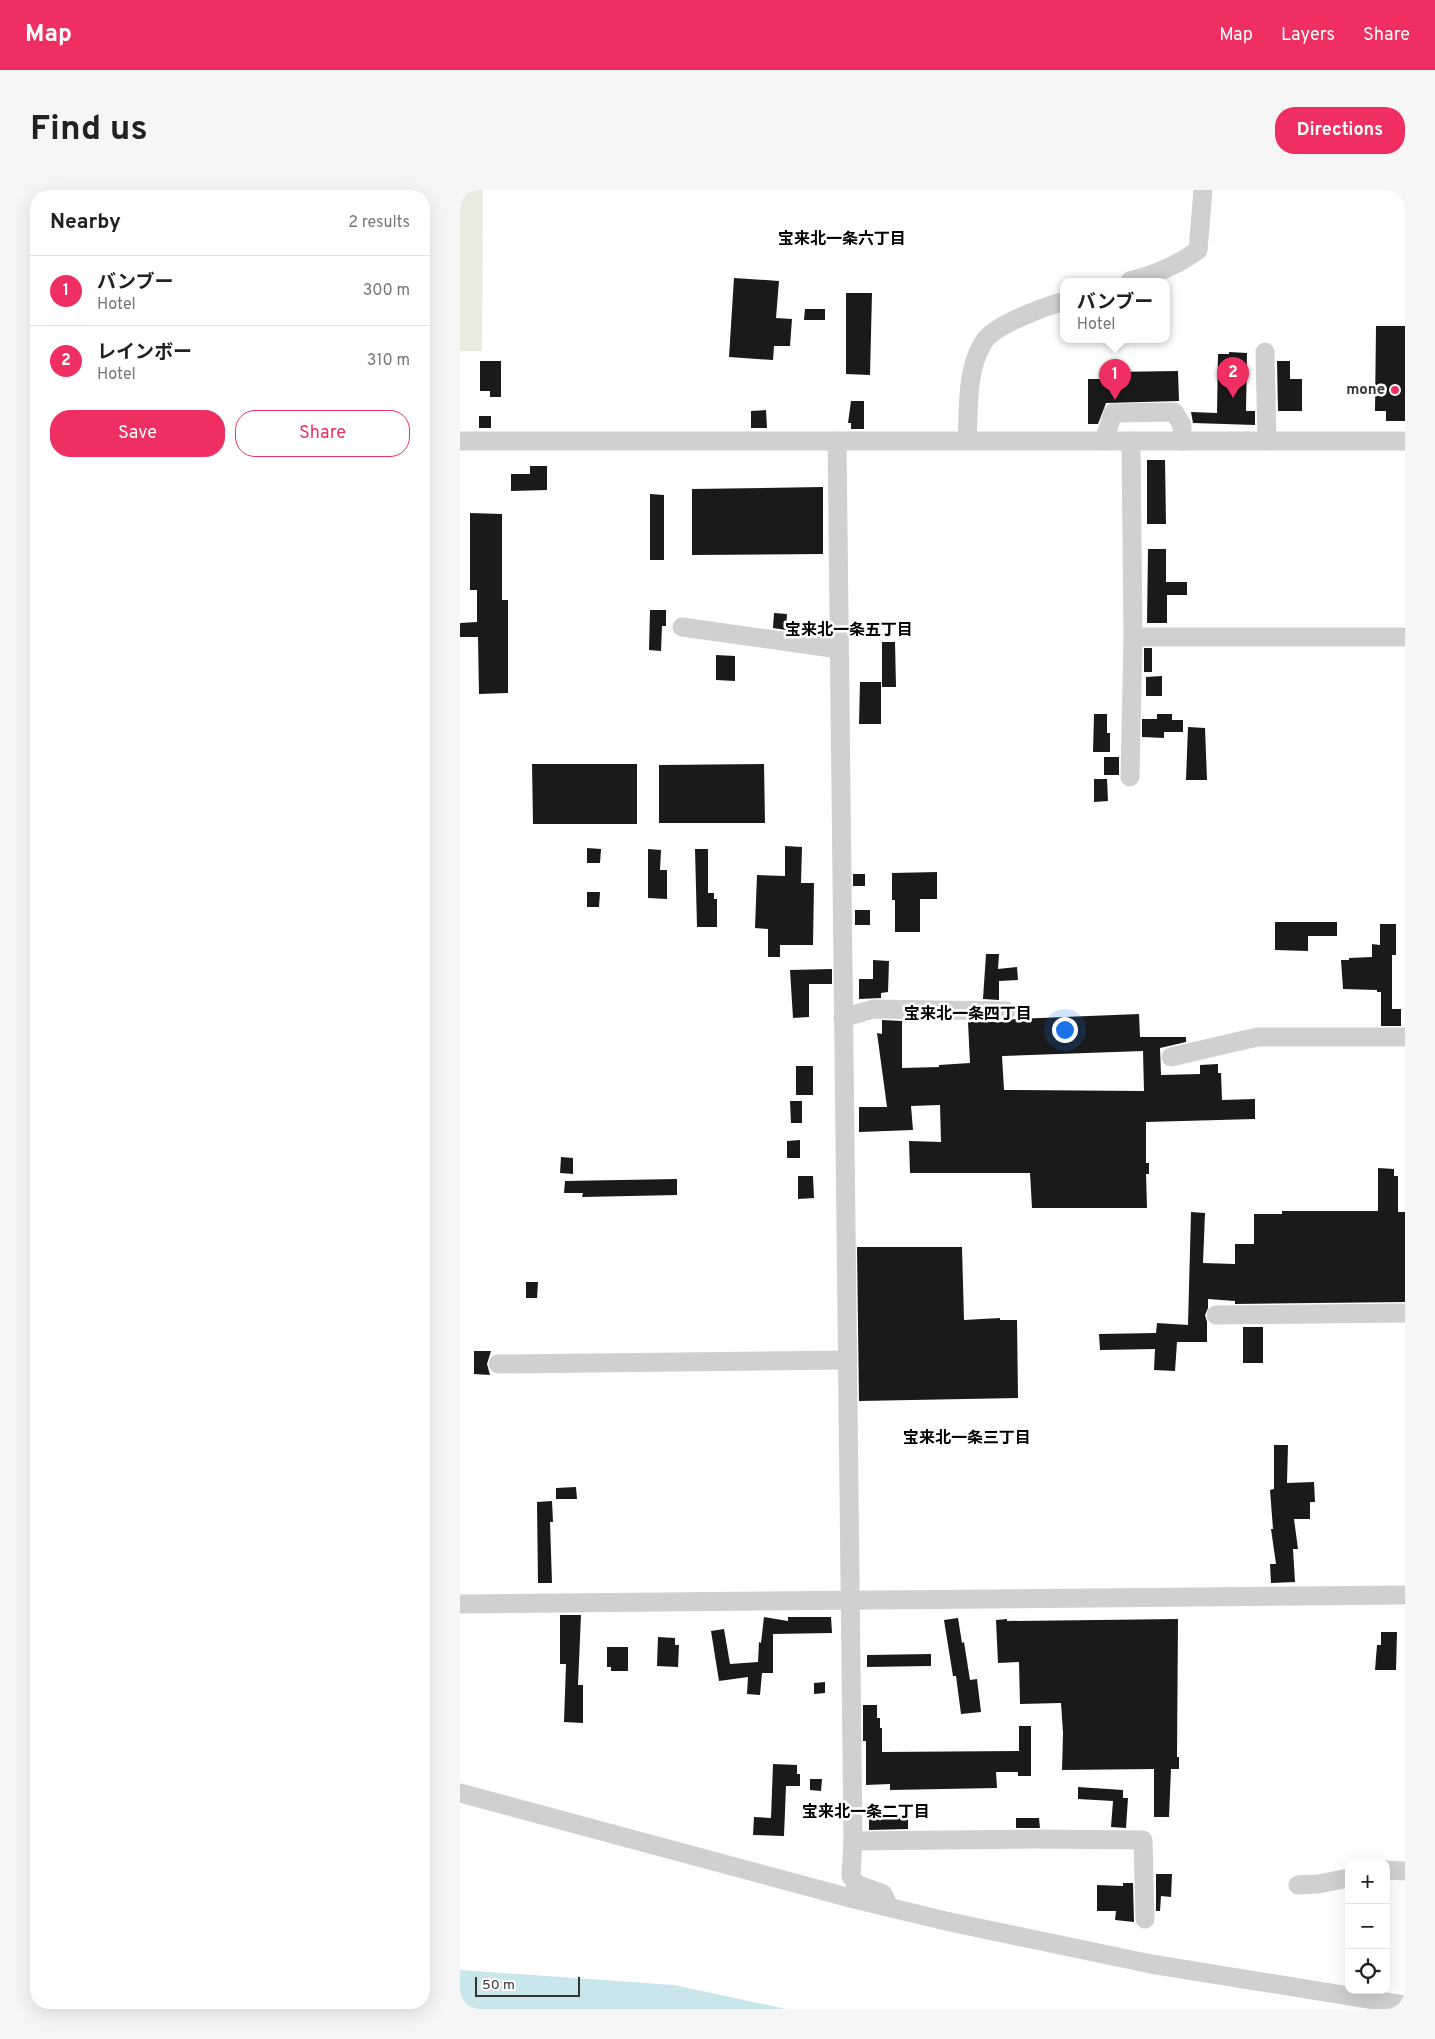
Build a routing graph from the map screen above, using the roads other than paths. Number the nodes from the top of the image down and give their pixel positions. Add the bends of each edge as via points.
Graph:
1 (1203, 190) edge
2 (1140, 278) edge
3 (1060, 302) edge
4 (1265, 352) dead end
5 (837, 440) junction
6 (967, 440) junction
7 (460, 441) edge
8 (1104, 441) junction
9 (1131, 441) junction
10 (1182, 441) junction
11 (1267, 441) junction
12 (1405, 441) edge
13 (682, 627) dead end
14 (1133, 637) junction
15 (1405, 637) edge
16 (839, 650) junction
17 (1130, 777) dead end
18 (1006, 1011) dead end
19 (844, 1018) junction
20 (1405, 1037) edge
21 (1171, 1057) dead end
22 (1405, 1313) edge
23 (1216, 1315) dead end
24 (848, 1360) junction
25 (498, 1364) dead end
26 (1405, 1595) edge
27 (850, 1601) junction
28 (460, 1604) edge
29 (460, 1793) edge
30 (853, 1841) junction
31 (1390, 1870) edge
32 (1405, 1871) edge
33 (1345, 1879) edge
34 (1298, 1885) dead end
35 (889, 1907) junction
36 (1145, 1920) dead end
37 (1405, 2005) edge

1 - 2 street via 1198,250 1184,261
3 - 6 street via 1022,316 983,342 971,374
4 - 11 street
5 - 6 street
5 - 7 street
5 - 16 street
6 - 8 street
8 - 9 street
8 - 10 street via 1113,413 1174,412 1182,425
9 - 10 street
9 - 14 street
10 - 11 street
11 - 12 street
13 - 16 street
14 - 15 street
14 - 17 street
16 - 19 street
18 - 19 street via 873,1010
19 - 24 street
20 - 21 street via 1257,1037
22 - 23 street
24 - 25 street
24 - 27 street
26 - 27 street
27 - 28 street
27 - 30 street
29 - 35 street
30 - 35 street via 851,1876 856,1884 883,1894
30 - 36 street via 1143,1840
31 - 32 street
33 - 34 street
35 - 37 street via 1151,1964

